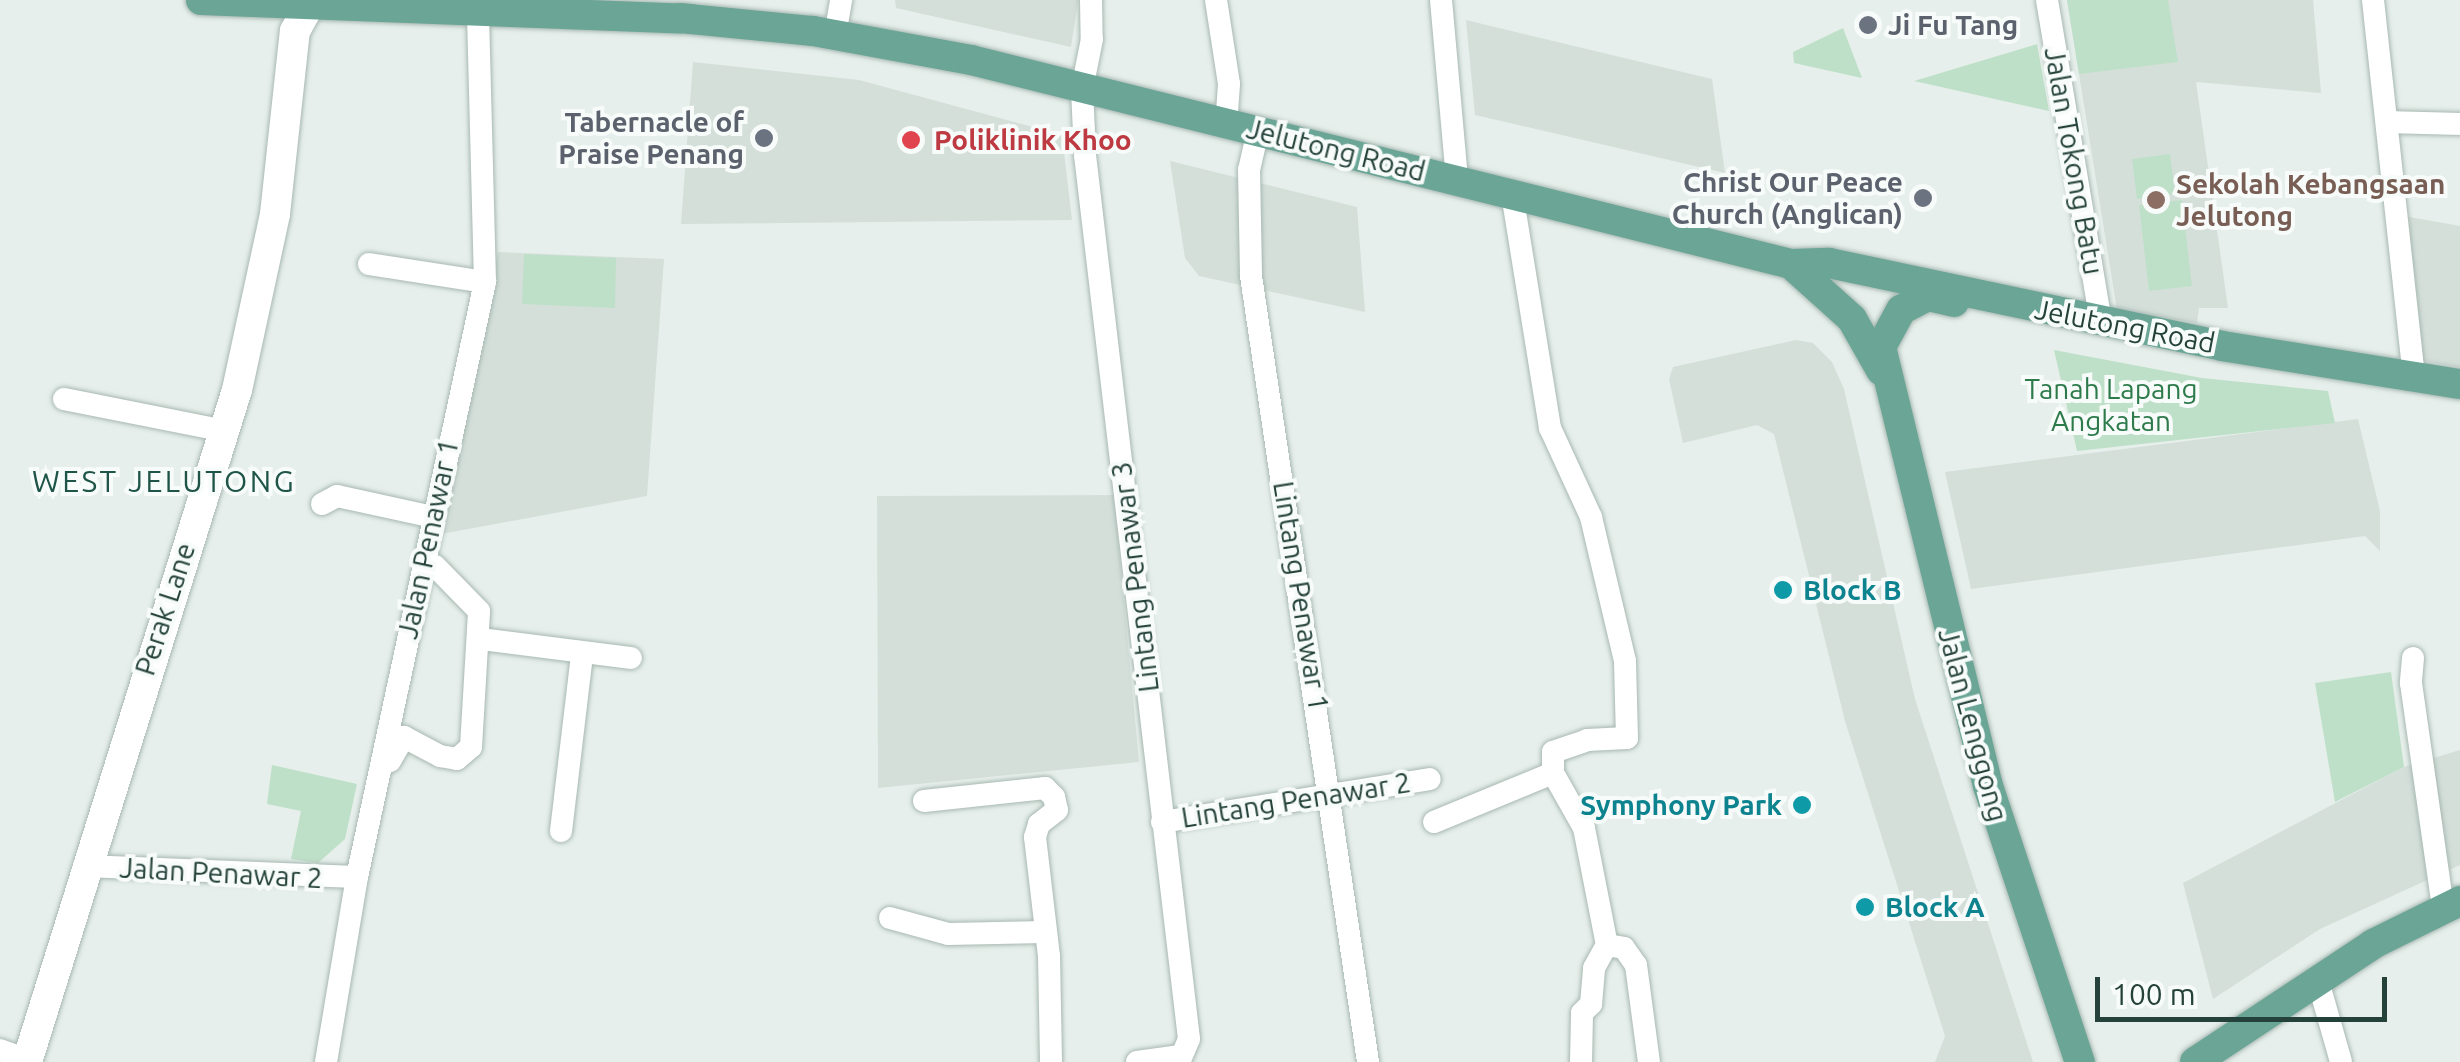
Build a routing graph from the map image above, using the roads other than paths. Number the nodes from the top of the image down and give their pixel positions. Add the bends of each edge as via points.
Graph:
1 (201, 0) edge
2 (841, 0) edge
3 (1091, 0) edge
4 (1216, 0) edge
5 (1441, 0) edge
6 (2047, 0) edge
7 (2373, 0) edge
8 (296, 9) edge
9 (680, 9) edge
10 (478, 13) junction
11 (835, 35) junction
12 (1082, 90) junction
13 (1226, 122) junction
14 (2386, 122) junction
15 (2460, 124) edge
16 (1258, 130) junction
17 (1457, 180) junction
18 (1512, 194) junction
19 (369, 264) dead end
20 (1791, 264) junction
21 (485, 282) junction
22 (2101, 322) junction
23 (2249, 350) junction
24 (2414, 376) junction
25 (1888, 381) junction
26 (2460, 384) edge
27 (64, 398) dead end
28 (226, 431) junction
29 (322, 504) dead end
30 (433, 516) junction
31 (435, 566) dead end
32 (481, 638) junction
33 (582, 654) junction
34 (631, 658) dead end
35 (2413, 658) dead end
36 (1553, 773) junction
37 (1430, 779) dead end
38 (1331, 795) junction
39 (924, 801) dead end
40 (1162, 822) junction
41 (1434, 822) dead end
42 (561, 830) dead end
43 (84, 866) junction
44 (357, 877) junction
45 (2452, 905) edge
46 (890, 918) dead end
47 (1045, 932) junction
48 (1607, 945) junction
49 (2318, 981) junction
50 (18, 1057) edge
51 (1179, 1059) edge
52 (2077, 1059) edge
53 (326, 1062) edge
54 (1052, 1062) edge
55 (1137, 1062) edge
56 (1368, 1062) edge
57 (1581, 1062) edge
58 (1649, 1062) edge
59 (2195, 1062) edge
60 (2341, 1062) edge

1 - 8 main road, Jelutong Road
2 - 11 street
3 - 12 street, Lintang Penawar 3
4 - 13 street via 1229,84
5 - 17 street
6 - 22 street, Jalan Tokong Batu
7 - 14 street
8 - 10 main road, Jelutong Road
8 - 28 street, Perak Lane via 269,250
9 - 10 main road, Jelutong Road
9 - 11 main road, Jelutong Road
10 - 21 street, Jalan Penawar 1
11 - 12 main road, Jelutong Road
12 - 13 main road, Jelutong Road
12 - 40 street, Lintang Penawar 3
13 - 16 main road, Jelutong Road
14 - 15 street
14 - 24 street
16 - 17 main road, Jelutong Road
16 - 38 street, Lintang Penawar 1 via 1250,170 1251,276
17 - 18 main road, Jelutong Road
18 - 20 main road, Jelutong Road
18 - 36 street via 1550,428 1591,516 1624,661 1628,738 1587,740 1552,752
19 - 21 street
20 - 22 main road, Jelutong Road via 1829,263
20 - 25 main road, Jalan Lenggong via 1852,318
21 - 30 street, Jalan Penawar 1
22 - 23 main road, Jelutong Road
23 - 24 main road, Jelutong Road
23 - 25 main road, Jalan Lenggong via 2236,358 1928,296 1901,310 1886,329 1881,347
24 - 26 main road, Jelutong Road
25 - 52 main road, Jalan Lenggong via 1988,786
27 - 28 street
28 - 43 street, Perak Lane
29 - 30 street via 337,496
30 - 44 street, Jalan Penawar 1
31 - 32 street via 477,604
32 - 33 street
32 - 44 street via 471,747 457,758 398,740 368,866
33 - 34 street
33 - 42 street
35 - 45 street
36 - 41 street
36 - 48 street via 1584,828
37 - 38 street, Lintang Penawar 2
38 - 40 street, Lintang Penawar 2
38 - 56 street, Lintang Penawar 1
39 - 47 street via 1045,788 1054,796 1054,816 1035,830
40 - 51 street, Lintang Penawar 3 via 1189,1039
43 - 44 street, Jalan Penawar 2
43 - 50 street, Perak Lane
44 - 53 street, Jalan Penawar 1
45 - 49 main road
46 - 47 street via 948,934
47 - 54 street
48 - 57 street via 1594,968 1591,1004 1582,1012
48 - 58 street via 1624,948 1636,965
49 - 59 main road
49 - 60 street
51 - 55 street

